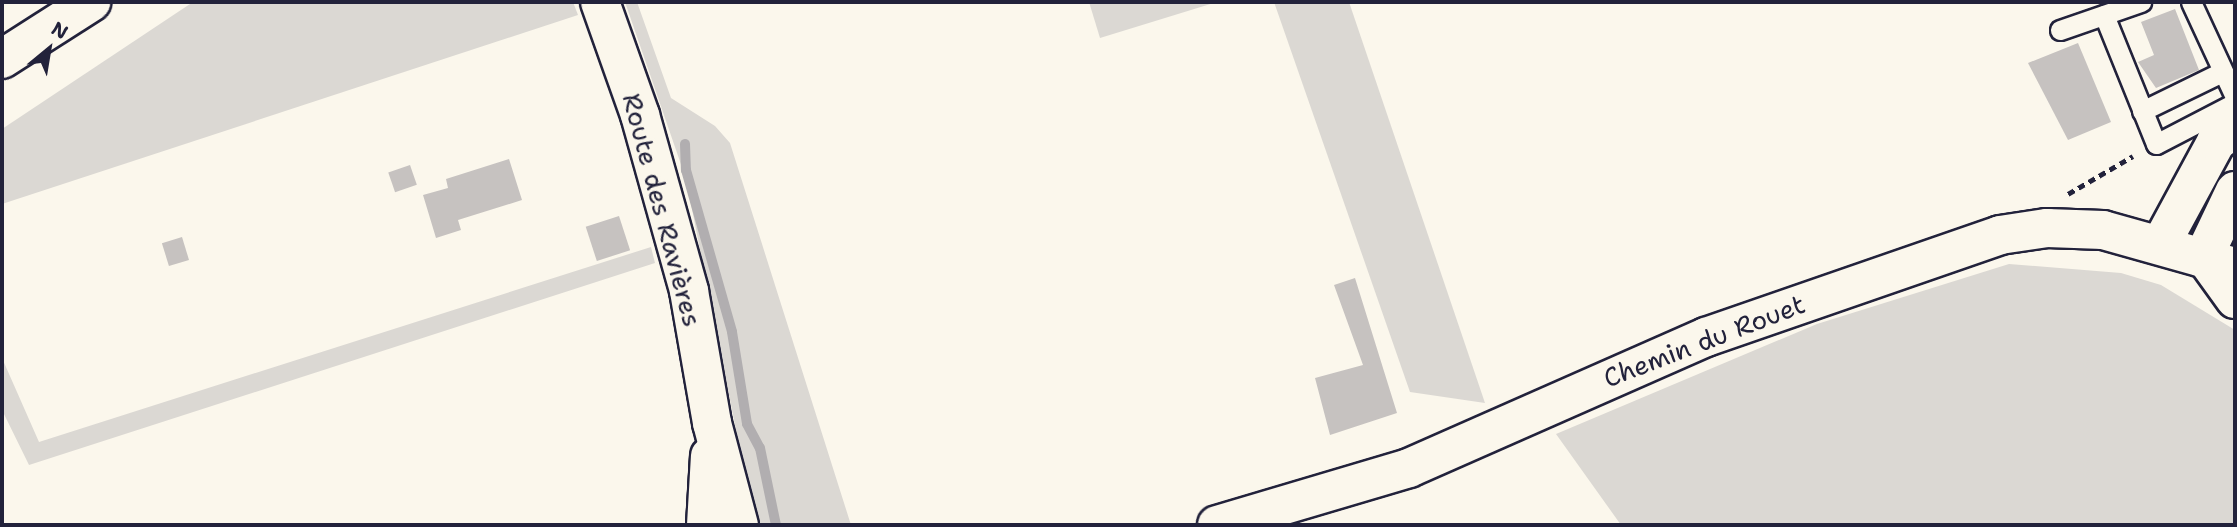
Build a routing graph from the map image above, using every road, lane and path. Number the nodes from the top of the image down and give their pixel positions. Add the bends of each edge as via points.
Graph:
1 (91, 2) edge
2 (600, 2) edge
3 (2141, 2) edge
4 (2191, 2) edge
5 (2092, 12) edge
6 (2060, 30) dead end
7 (2, 59) edge
8 (2220, 72) junction
9 (2235, 97) edge
10 (2235, 103) edge
11 (2142, 111) junction
12 (2235, 128) edge
13 (2156, 145) junction
14 (2235, 191) edge
15 (2021, 231) junction
16 (2162, 242) junction
17 (2219, 261) edge
18 (2235, 299) edge
19 (712, 423) junction
20 (706, 525) edge
21 (739, 525) edge
22 (1217, 525) edge

1 - 7 main road
2 - 19 main road, Route des Ravières via 640,116 689,291
3 - 5 lane
4 - 8 lane
5 - 6 lane
5 - 11 lane
8 - 9 lane
8 - 11 lane
10 - 13 lane
11 - 13 lane
12 - 16 main road via 2216,142
13 - 15 path via 2080,185
14 - 17 main road
15 - 16 main road, Chemin du Rouet via 2103,230
15 - 22 main road, Chemin du Rouet via 1706,337 1409,468
16 - 17 main road, Chemin du Rouet
17 - 18 main road
19 - 20 main road, Route des Ravières
19 - 21 main road, Route des Ravières

